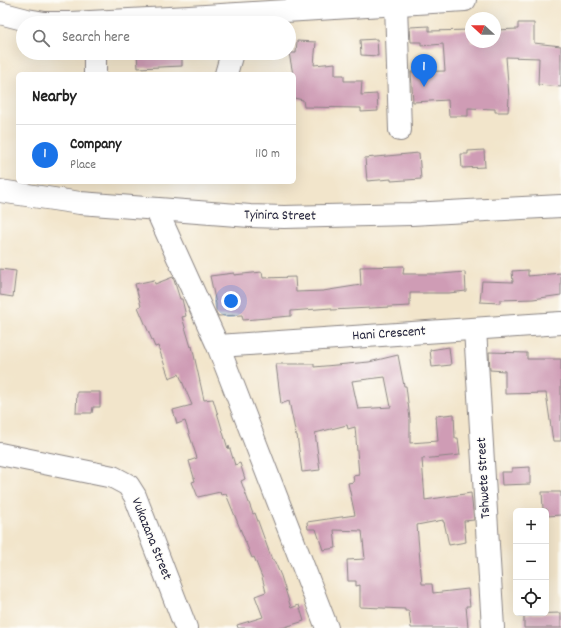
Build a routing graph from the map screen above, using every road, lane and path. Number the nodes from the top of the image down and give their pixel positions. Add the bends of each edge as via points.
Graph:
1 (465, 0) edge
2 (396, 4) junction
3 (188, 9) edge
4 (0, 13) edge
5 (138, 16) edge
6 (232, 16) edge
7 (266, 16) edge
8 (16, 17) edge
9 (95, 60) edge
10 (230, 60) edge
11 (95, 72) edge
12 (227, 72) edge
13 (400, 130) dead end
14 (0, 191) edge
15 (561, 206) edge
16 (156, 209) junction
17 (561, 323) edge
18 (475, 328) junction
19 (218, 346) junction
20 (0, 454) edge
21 (186, 628) edge
22 (327, 628) edge
23 (493, 628) edge

1 - 2 street
2 - 7 street
2 - 13 street
3 - 5 street
3 - 6 street
4 - 8 street
9 - 11 street
10 - 12 street
14 - 16 street, Tyinira Street via 80,203
15 - 16 street, Tyinira Street via 284,218
16 - 19 street
17 - 18 street, Hani Crescent
18 - 19 street, Hani Crescent
18 - 23 street, Tshwete Street
19 - 22 street
20 - 21 street, Vukazana Street via 114,477 128,485 135,496

